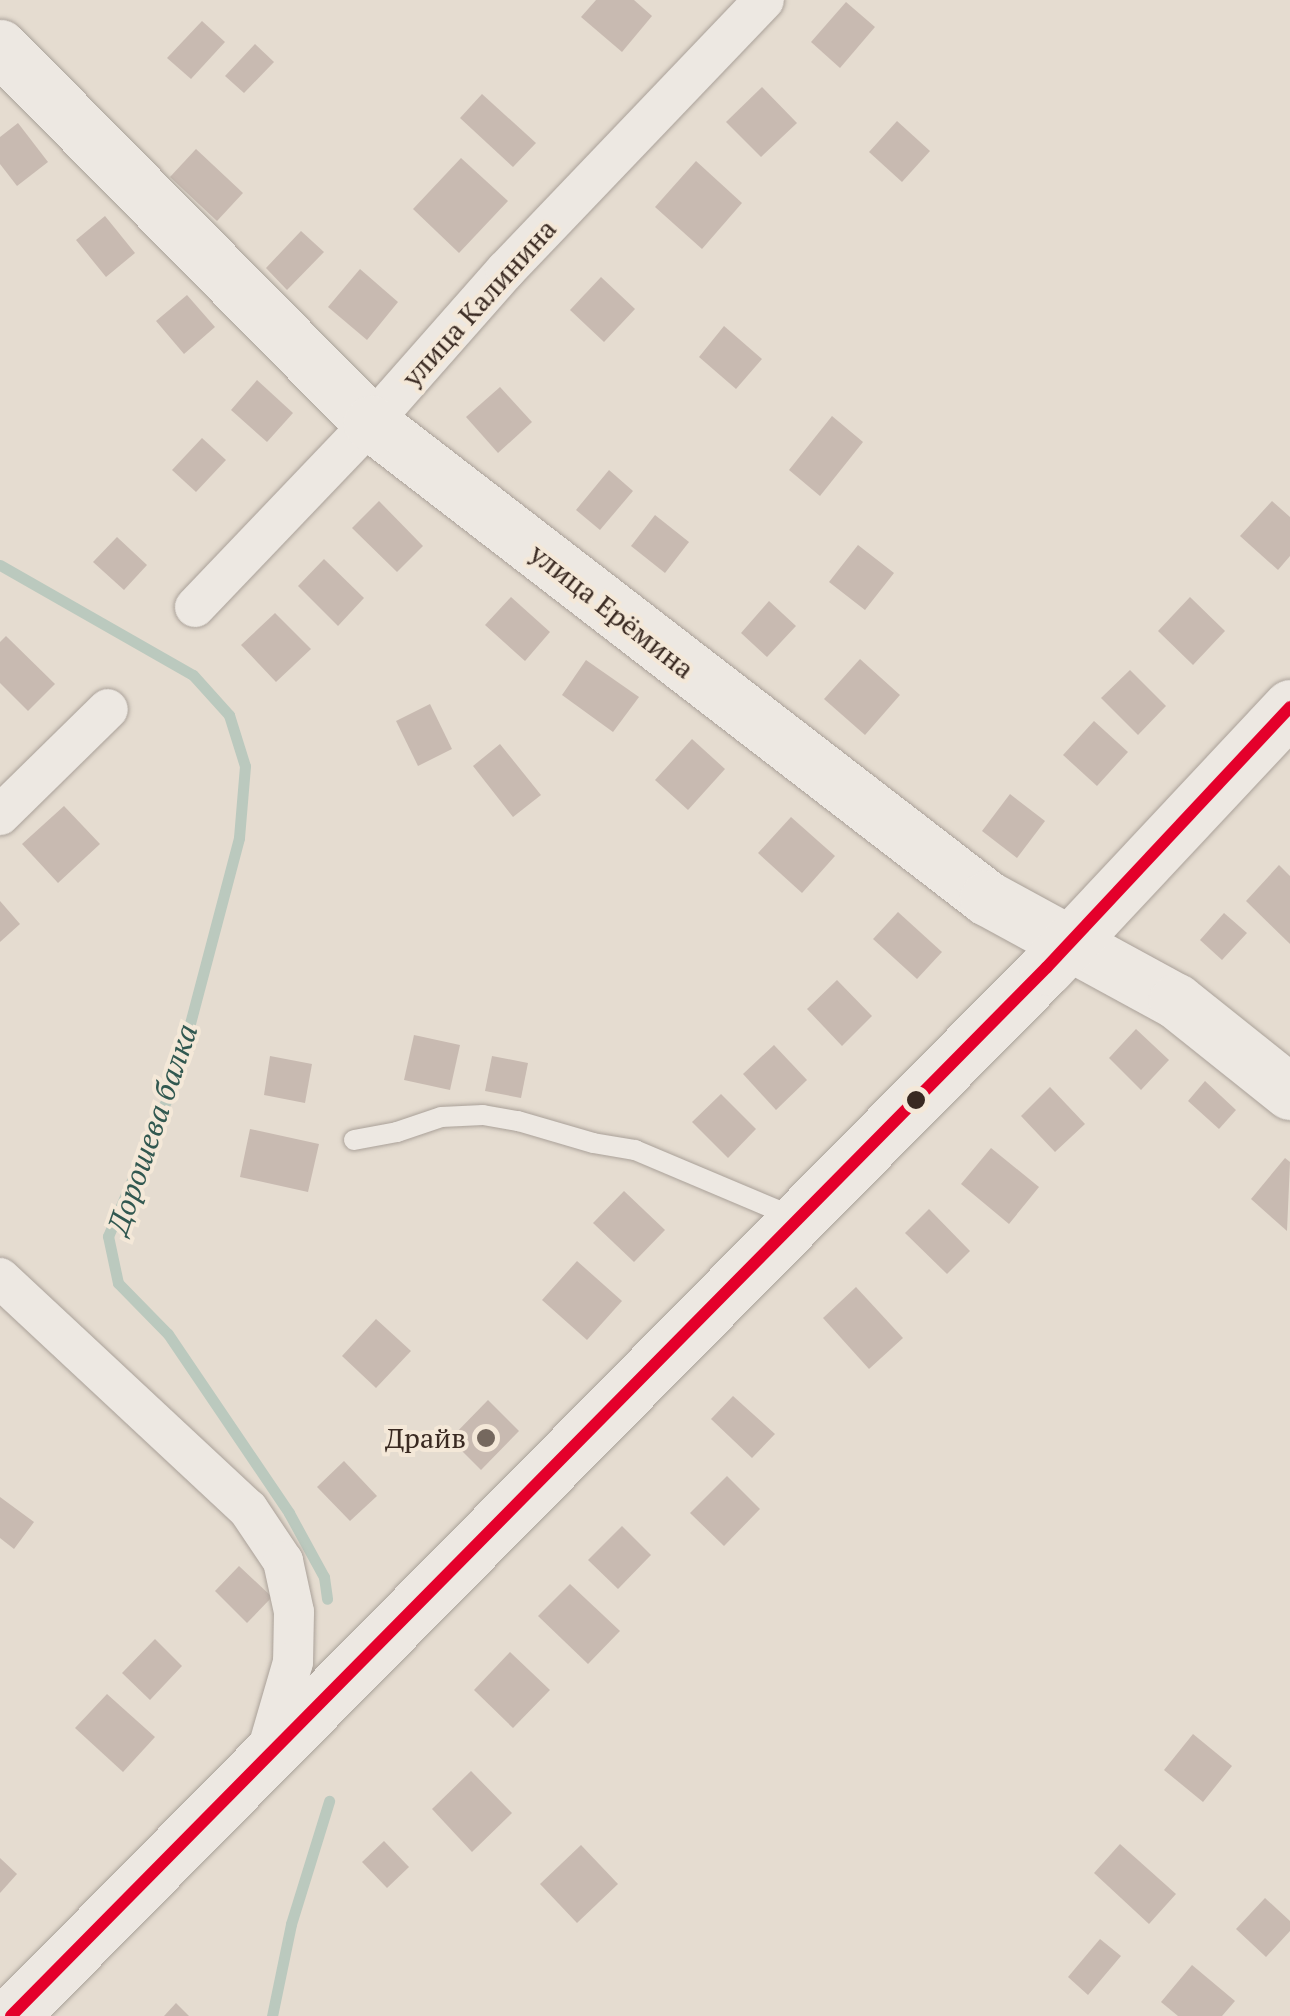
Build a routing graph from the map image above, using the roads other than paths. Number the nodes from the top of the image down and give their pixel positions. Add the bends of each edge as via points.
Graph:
1 (764, 0) edge
2 (0, 47) edge
3 (371, 423) junction
4 (196, 607) dead end
5 (1290, 707) edge
6 (108, 708) dead end
7 (0, 814) edge
8 (1070, 944) junction
9 (1290, 1092) edge
10 (354, 1140) dead end
11 (800, 1219) junction
12 (0, 1278) edge
13 (264, 1761) junction
14 (11, 2016) edge

1 - 3 street, улица Калинина via 506,270
2 - 3 street, улица Ерёмина
3 - 4 street, улица Калинина
3 - 8 street, улица Ерёмина via 987,898
5 - 8 street
6 - 7 street
8 - 9 street, улица Ерёмина via 1176,1001
8 - 11 street
10 - 11 lane via 442,1117 518,1120 636,1150
11 - 13 street
12 - 13 street via 248,1509 283,1561 294,1612 293,1662
13 - 14 street

